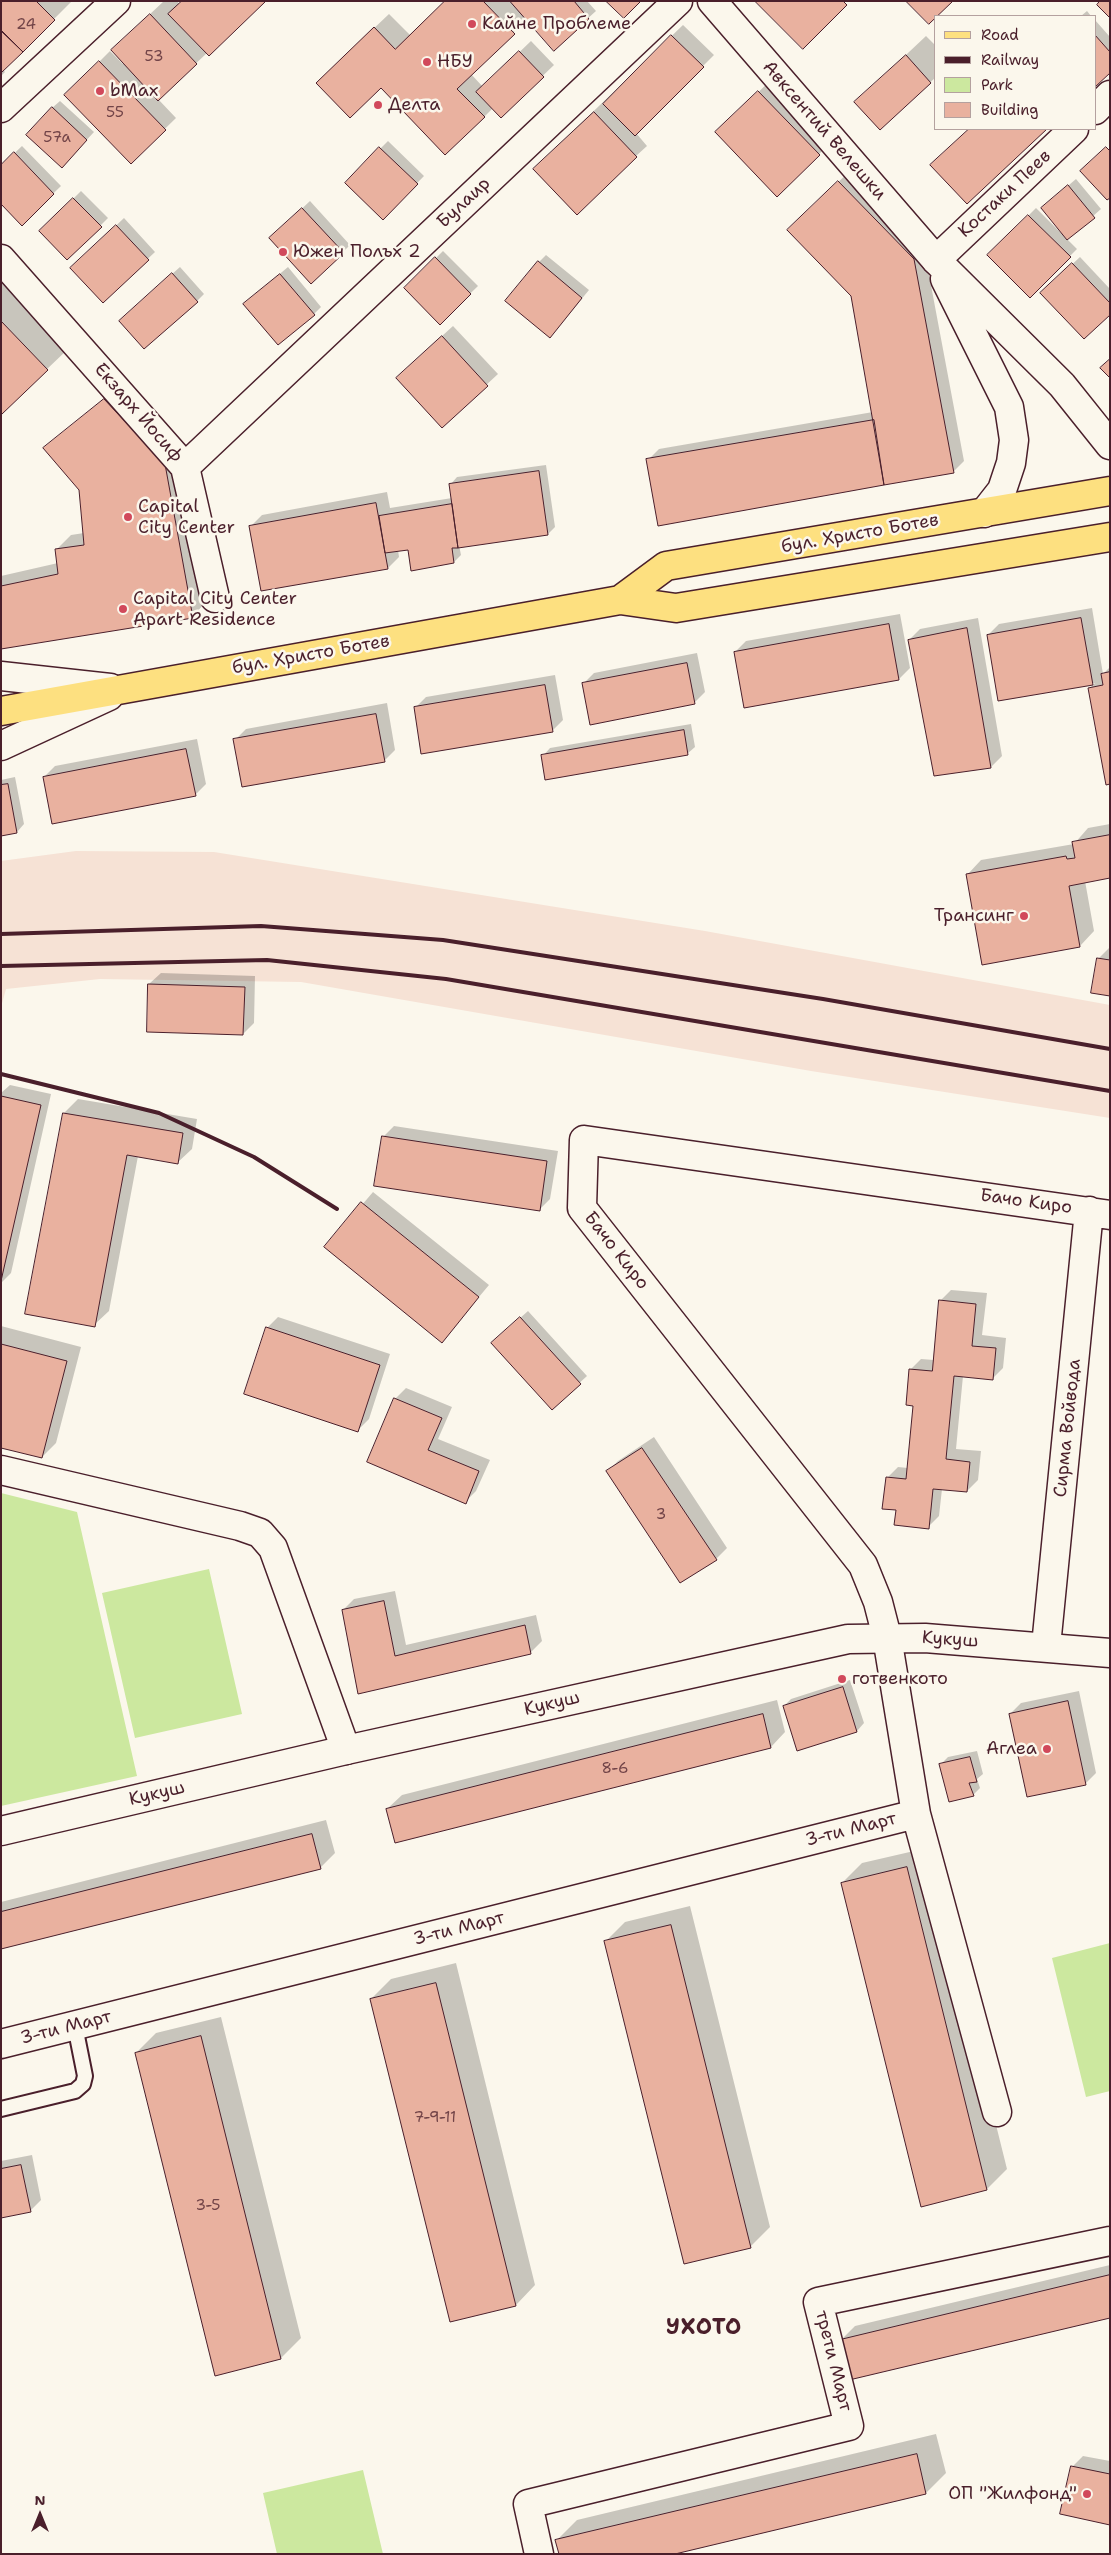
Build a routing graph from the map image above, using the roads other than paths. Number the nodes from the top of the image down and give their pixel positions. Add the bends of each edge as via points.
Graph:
1 (116, 1) edge
2 (678, 1) edge
3 (712, 1) edge
4 (1110, 95) edge
5 (1, 108) edge
6 (1096, 109) edge
7 (1073, 130) edge
8 (1, 259) edge
9 (936, 260) junction
10 (1110, 445) edge
11 (185, 467) junction
12 (1110, 491) edge
13 (984, 513) junction
14 (1110, 537) edge
15 (214, 598) dead end
16 (620, 600) junction
17 (1, 676) edge
18 (122, 689) junction
19 (1, 712) edge
20 (1, 746) edge
21 (1099, 1213) edge
22 (1, 1470) edge
23 (887, 1637) junction
24 (1046, 1646) junction
25 (1110, 1653) edge
26 (346, 1750) junction
27 (916, 1814) junction
28 (1, 1831) edge
29 (75, 2026) junction
30 (1, 2044) edge
31 (1, 2110) edge
32 (997, 2112) dead end
33 (1110, 2241) edge
34 (539, 2554) edge

1 - 5 street
2 - 11 street, Булаир
3 - 9 street, Авксентий Велешки
4 - 6 street
7 - 9 street, Костаки Пеев
8 - 11 street, Екзарх Йосиф
9 - 10 street, Авксентий Велешки via 1062,385
9 - 13 street, Авксентий Велешки via 1009,407 1014,440 1012,463 1002,490
11 - 15 street, Екзарх Йосиф
12 - 13 main road, бул. Христо Ботев
13 - 16 main road, бул. Христо Ботев via 666,566
14 - 16 main road, бул. Христо Ботев via 676,608
16 - 18 main road, бул. Христо Ботев
17 - 18 street
18 - 19 main road, бул. Христо Ботев
18 - 20 street
21 - 23 street, Бачо Киро via 584,1140 582,1208 863,1564
21 - 24 street, Сирма Войвода
22 - 26 street via 260,1533 274,1548
23 - 24 street, Кукуш
23 - 26 street, Кукуш via 848,1639 790,1651
23 - 27 street, 3-ти Март
24 - 25 street, Кукуш
26 - 28 street, Кукуш
27 - 29 street, 3-ти Март
27 - 32 street, 3-ти Март
29 - 30 street, 3-ти Март
29 - 31 lane via 83,2084 75,2091
33 - 34 street, трети Март via 818,2302 849,2426 528,2504

